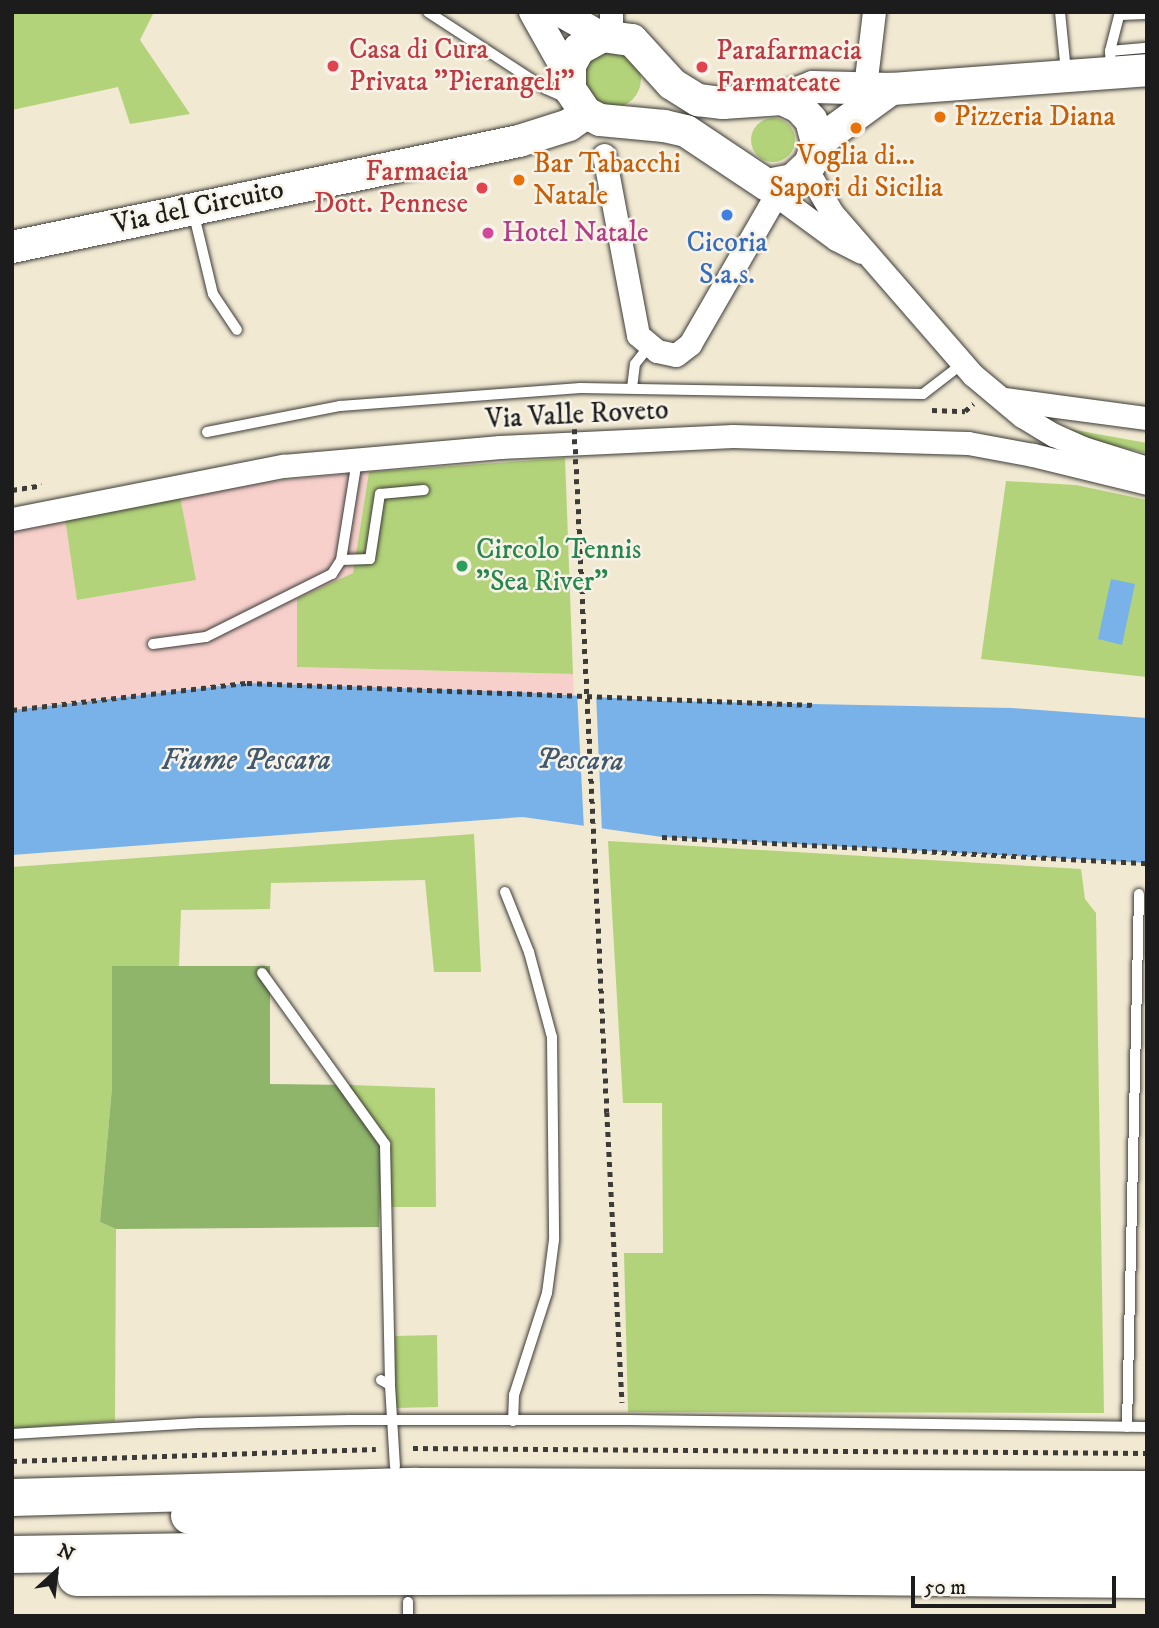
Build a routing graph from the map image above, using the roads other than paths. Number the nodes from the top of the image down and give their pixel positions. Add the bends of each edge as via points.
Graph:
1 (428, 12) edge
2 (533, 12) edge
3 (559, 12) edge
4 (874, 12) edge
5 (1060, 12) edge
6 (1120, 14) edge
7 (1146, 14) edge
8 (608, 28) edge
9 (1147, 48) edge
10 (1110, 62) junction
11 (652, 63) junction
12 (1147, 70) edge
13 (1066, 76) junction
14 (878, 88) junction
15 (782, 99) junction
16 (586, 103) junction
17 (604, 155) dead end
18 (812, 156) junction
19 (772, 190) junction
20 (192, 208) junction
21 (12, 247) edge
22 (867, 255) junction
23 (237, 330) dead end
24 (650, 345) junction
25 (962, 364) junction
26 (632, 388) junction
27 (1001, 399) junction
28 (1147, 418) edge
29 (207, 432) dead end
30 (357, 460) junction
31 (1147, 468) edge
32 (1147, 483) edge
33 (424, 490) dead end
34 (12, 519) edge
35 (341, 560) junction
36 (153, 643) dead end
37 (505, 892) dead end
38 (1139, 894) dead end
39 (262, 972) dead end
40 (392, 1420) junction
41 (513, 1421) junction
42 (1127, 1427) junction
43 (1147, 1427) edge
44 (12, 1434) edge
45 (395, 1466) dead end
46 (1147, 1489) edge
47 (12, 1497) edge
48 (1147, 1516) edge
49 (12, 1519) edge
50 (1080, 1531) junction
51 (1147, 1547) edge
52 (12, 1555) edge
53 (12, 1577) edge
54 (1147, 1579) edge
55 (408, 1602) dead end
56 (408, 1616) edge

1 - 16 lane via 546,89
2 - 16 street
3 - 8 street
4 - 14 street
5 - 13 lane
6 - 7 lane
6 - 10 lane
8 - 11 main road via 640,46
8 - 16 main road via 579,49
9 - 10 lane
10 - 12 main road
10 - 13 main road
11 - 15 main road via 681,92 698,100
11 - 16 main road, Via del Circuito via 653,89 648,102 628,118
13 - 14 main road
14 - 15 main road via 813,87
14 - 18 main road
15 - 18 main road via 811,120
16 - 19 main road via 686,131
16 - 20 main road, Via del Circuito via 569,125 519,141
17 - 24 street via 638,335
18 - 19 main road via 793,180
18 - 22 street via 832,213
19 - 22 street via 836,239
19 - 24 street via 690,344 676,355
20 - 21 main road, Via del Circuito
20 - 23 lane via 212,294
22 - 25 street
24 - 26 lane via 635,364
25 - 26 lane via 923,394
25 - 27 street
26 - 29 lane via 340,406
27 - 28 street
27 - 31 street via 1068,442
30 - 32 street, Via Valle Roveto via 500,447 733,436 897,439 968,443
30 - 34 street, Via Valle Roveto via 283,466
30 - 35 lane
33 - 35 lane via 380,494 370,559
35 - 36 lane via 332,575 206,637
37 - 41 lane via 529,952 552,1037 554,1240 547,1293 514,1395
38 - 42 lane
39 - 40 lane via 385,1144 386,1382
40 - 41 lane
40 - 44 lane via 199,1423
40 - 45 lane
41 - 42 lane
42 - 43 lane
46 - 47 highway via 416,1486
48 - 50 highway
49 - 50 highway via 88,1515
50 - 51 highway
50 - 52 highway
53 - 54 highway
55 - 56 lane

